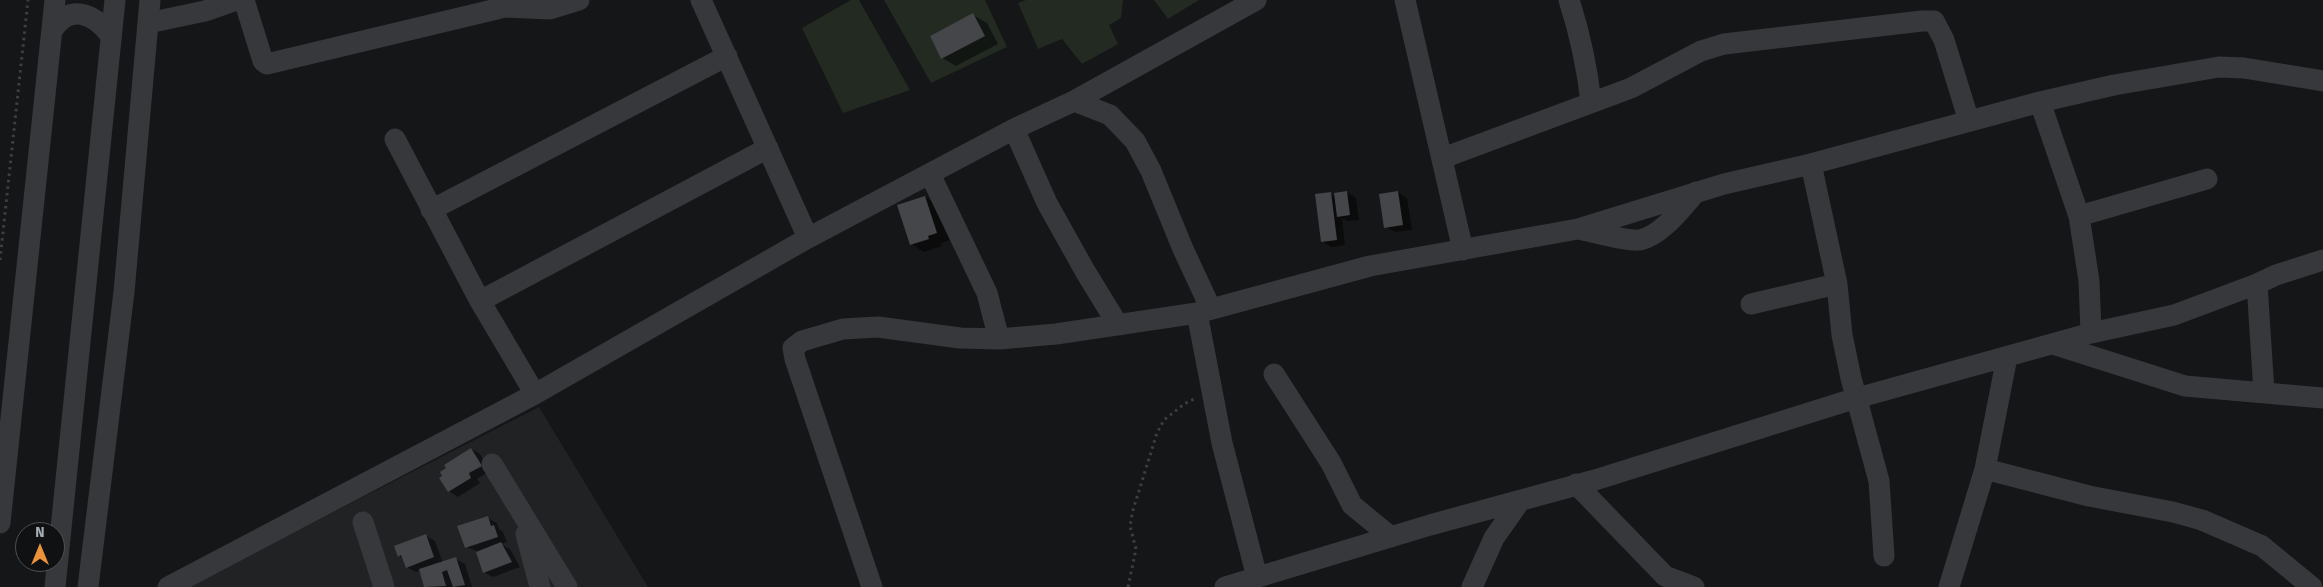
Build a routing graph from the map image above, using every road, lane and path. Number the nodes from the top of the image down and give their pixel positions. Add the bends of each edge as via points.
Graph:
1 (28, 0) edge
2 (114, 0) edge
3 (150, 0) edge
4 (236, 0) edge
5 (244, 0) edge
6 (579, 0) edge
7 (702, 0) edge
8 (1256, 0) edge
9 (1405, 0) edge
10 (1569, 0) edge
11 (54, 2) edge
12 (148, 23) junction
13 (52, 31) junction
14 (111, 36) junction
15 (727, 56) junction
16 (1588, 71) junction
17 (2323, 81) edge
18 (1631, 88) junction
19 (1074, 100) junction
20 (1591, 102) junction
21 (2040, 102) junction
22 (1969, 121) junction
23 (1014, 129) junction
24 (395, 140) dead end
25 (768, 148) junction
26 (1443, 158) junction
27 (1810, 164) junction
28 (930, 174) junction
29 (2207, 179) dead end
30 (1696, 191) junction
31 (431, 210) junction
32 (2079, 216) junction
33 (1578, 229) junction
34 (808, 238) junction
35 (1464, 250) junction
36 (0, 260) edge
37 (2323, 260) edge
38 (1837, 284) junction
39 (2256, 284) junction
40 (480, 301) junction
41 (1751, 304) dead end
42 (1204, 310) junction
43 (1118, 325) junction
44 (2092, 333) junction
45 (999, 339) junction
46 (2053, 344) junction
47 (2007, 357) junction
48 (1274, 374) dead end
49 (1212, 389) junction
50 (2264, 392) junction
51 (535, 394) junction
52 (2323, 398) edge
53 (1857, 399) junction
54 (492, 464) dead end
55 (1985, 469) junction
56 (1576, 484) junction
57 (1520, 501) junction
58 (520, 511) junction
59 (1468, 514) junction
60 (363, 522) dead end
61 (0, 523) edge
62 (1391, 537) junction
63 (1494, 538) junction
64 (1884, 556) dead end
65 (1257, 577) junction
66 (55, 587) edge
67 (88, 587) edge
68 (168, 587) edge
69 (384, 587) edge
70 (540, 587) edge
71 (567, 587) edge
72 (872, 587) edge
73 (1128, 587) edge
74 (1225, 587) edge
75 (1472, 587) edge
76 (1694, 587) edge
77 (1949, 587) edge
78 (2312, 587) edge

1 - 36 path
2 - 14 street
3 - 12 street
4 - 12 street via 205,11
5 - 6 street via 263,61 267,64 505,7 550,9
7 - 15 street
8 - 19 street
9 - 26 street
10 - 16 street
11 - 13 street
12 - 67 street via 124,292
13 - 14 street via 63,19 82,14 100,22
13 - 61 street
14 - 66 street
15 - 25 street
15 - 31 street
16 - 18 street
16 - 20 street
17 - 21 street via 2219,67
18 - 20 street
18 - 22 street via 1701,51 1724,44 1934,21 1944,40
19 - 23 street
19 - 42 street via 1110,115 1135,141 1183,249
20 - 26 street
21 - 22 street
21 - 32 street
22 - 27 street
23 - 28 street
23 - 43 street via 1047,203
24 - 31 street
25 - 34 street
25 - 40 street
26 - 35 street
27 - 30 street
27 - 38 street
28 - 34 street
28 - 45 street via 986,293
29 - 32 street
30 - 33 street
30 - 33 street via 1652,236 1638,241
31 - 40 street
32 - 44 street via 2089,281
33 - 35 street
34 - 51 street
35 - 42 street via 1370,266
37 - 39 street
38 - 41 street
38 - 53 street via 1842,335
39 - 44 street via 2174,315
39 - 50 street
40 - 51 street
42 - 43 street
42 - 49 street
43 - 45 street
44 - 46 street
45 - 72 street via 960,338 878,327 843,329 802,341 793,348
46 - 47 street
46 - 50 street via 2185,386
47 - 53 street
47 - 55 street
48 - 62 street via 1331,464 1352,505
49 - 65 street via 1222,443
49 - 73 path via 1184,404 1164,420 1157,433 1132,510 1130,526 1136,549
50 - 52 street
51 - 68 street
53 - 56 street
53 - 64 street via 1879,481
54 - 58 street
55 - 77 street
55 - 78 street via 2202,520 2262,546
56 - 57 street
56 - 76 street via 1664,576
57 - 59 street
57 - 63 street
58 - 70 street
58 - 71 street
59 - 62 street
59 - 63 street
60 - 69 street
62 - 65 street
63 - 75 street
65 - 74 street

